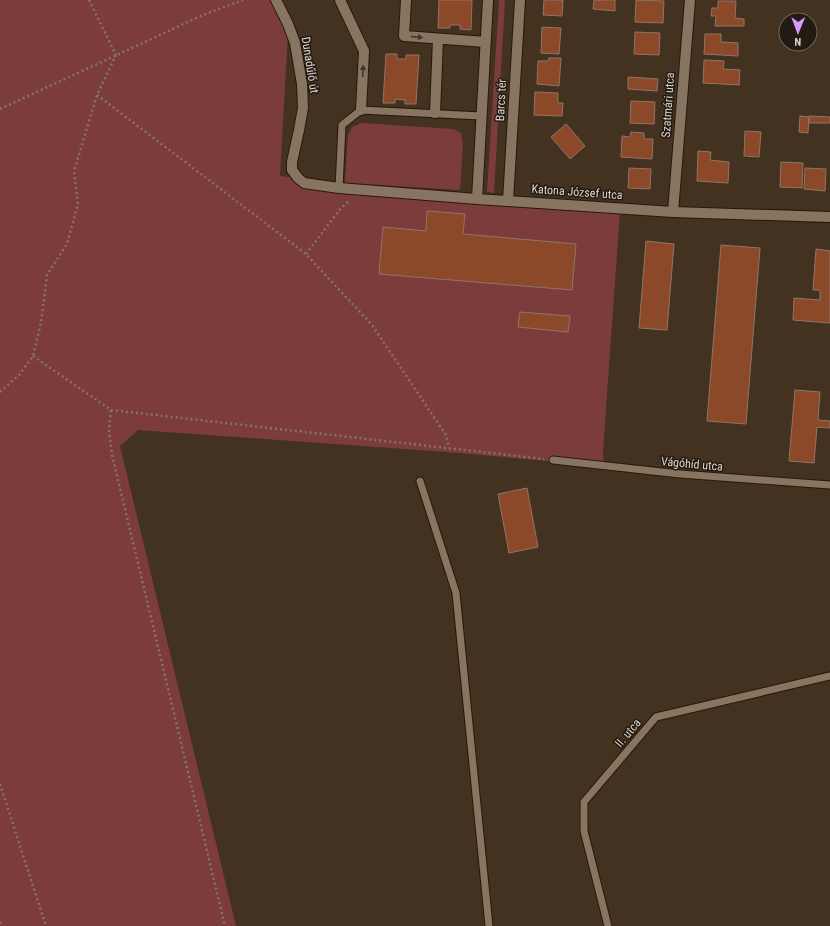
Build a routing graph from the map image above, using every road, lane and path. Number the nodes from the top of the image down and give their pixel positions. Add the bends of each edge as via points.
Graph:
1 (89, 0) edge
2 (243, 0) edge
3 (276, 0) edge
4 (340, 0) edge
5 (406, 0) edge
6 (488, 0) edge
7 (520, 0) edge
8 (690, 0) edge
9 (438, 39) junction
10 (486, 42) junction
11 (116, 56) junction
12 (97, 95) junction
13 (0, 109) edge
14 (361, 110) junction
15 (435, 113) junction
16 (481, 116) junction
17 (324, 186) joint
18 (339, 188) junction
19 (360, 190) junction
20 (477, 199) junction
21 (508, 201) junction
22 (673, 212) junction
23 (830, 217) edge
24 (306, 254) junction
25 (32, 356) junction
26 (0, 392) edge
27 (111, 410) junction
28 (449, 448) junction
29 (553, 460) joint
30 (420, 481) dead end
31 (830, 485) edge
32 (830, 676) edge
33 (0, 784) edge
34 (0, 922) edge
35 (1, 926) edge
36 (46, 926) edge
37 (225, 926) edge
38 (489, 926) edge
39 (608, 926) edge

1 - 11 path
2 - 11 path via 203,15
3 - 17 street, Dunadűlő út via 295,43 302,84 303,108 292,170 304,183
14 -> 4 street via 364,51
5 -> 9 street via 404,36
6 - 10 street, Barcs tér
7 - 21 street, Barcs tér
8 - 22 street, Szatmári utca
9 - 10 street
9 - 15 street
10 - 16 street, Barcs tér
11 - 12 path
11 - 13 path
12 - 24 path
12 - 25 path via 74,171 78,204 67,244 47,275 41,323
14 - 15 lane
14 - 18 lane via 342,125
15 - 16 lane
16 - 20 street, Barcs tér
17 - 18 street, Katona József utca
18 - 19 street, Katona József utca
19 - 20 street, Katona József utca
19 - 24 path via 341,208
20 - 21 street, Katona József utca
21 - 22 street, Katona József utca
22 - 23 street, Katona József utca
24 - 28 path via 372,325 446,435
25 - 26 path via 19,375
25 - 27 path
27 - 28 path
27 - 37 path via 109,430 112,455
28 - 29 path
29 - 31 lane, Vágóhíd utca via 680,474
30 - 38 lane via 456,593
32 - 39 lane, II. utca via 656,717 584,802 584,831
33 - 36 path
34 - 35 path

